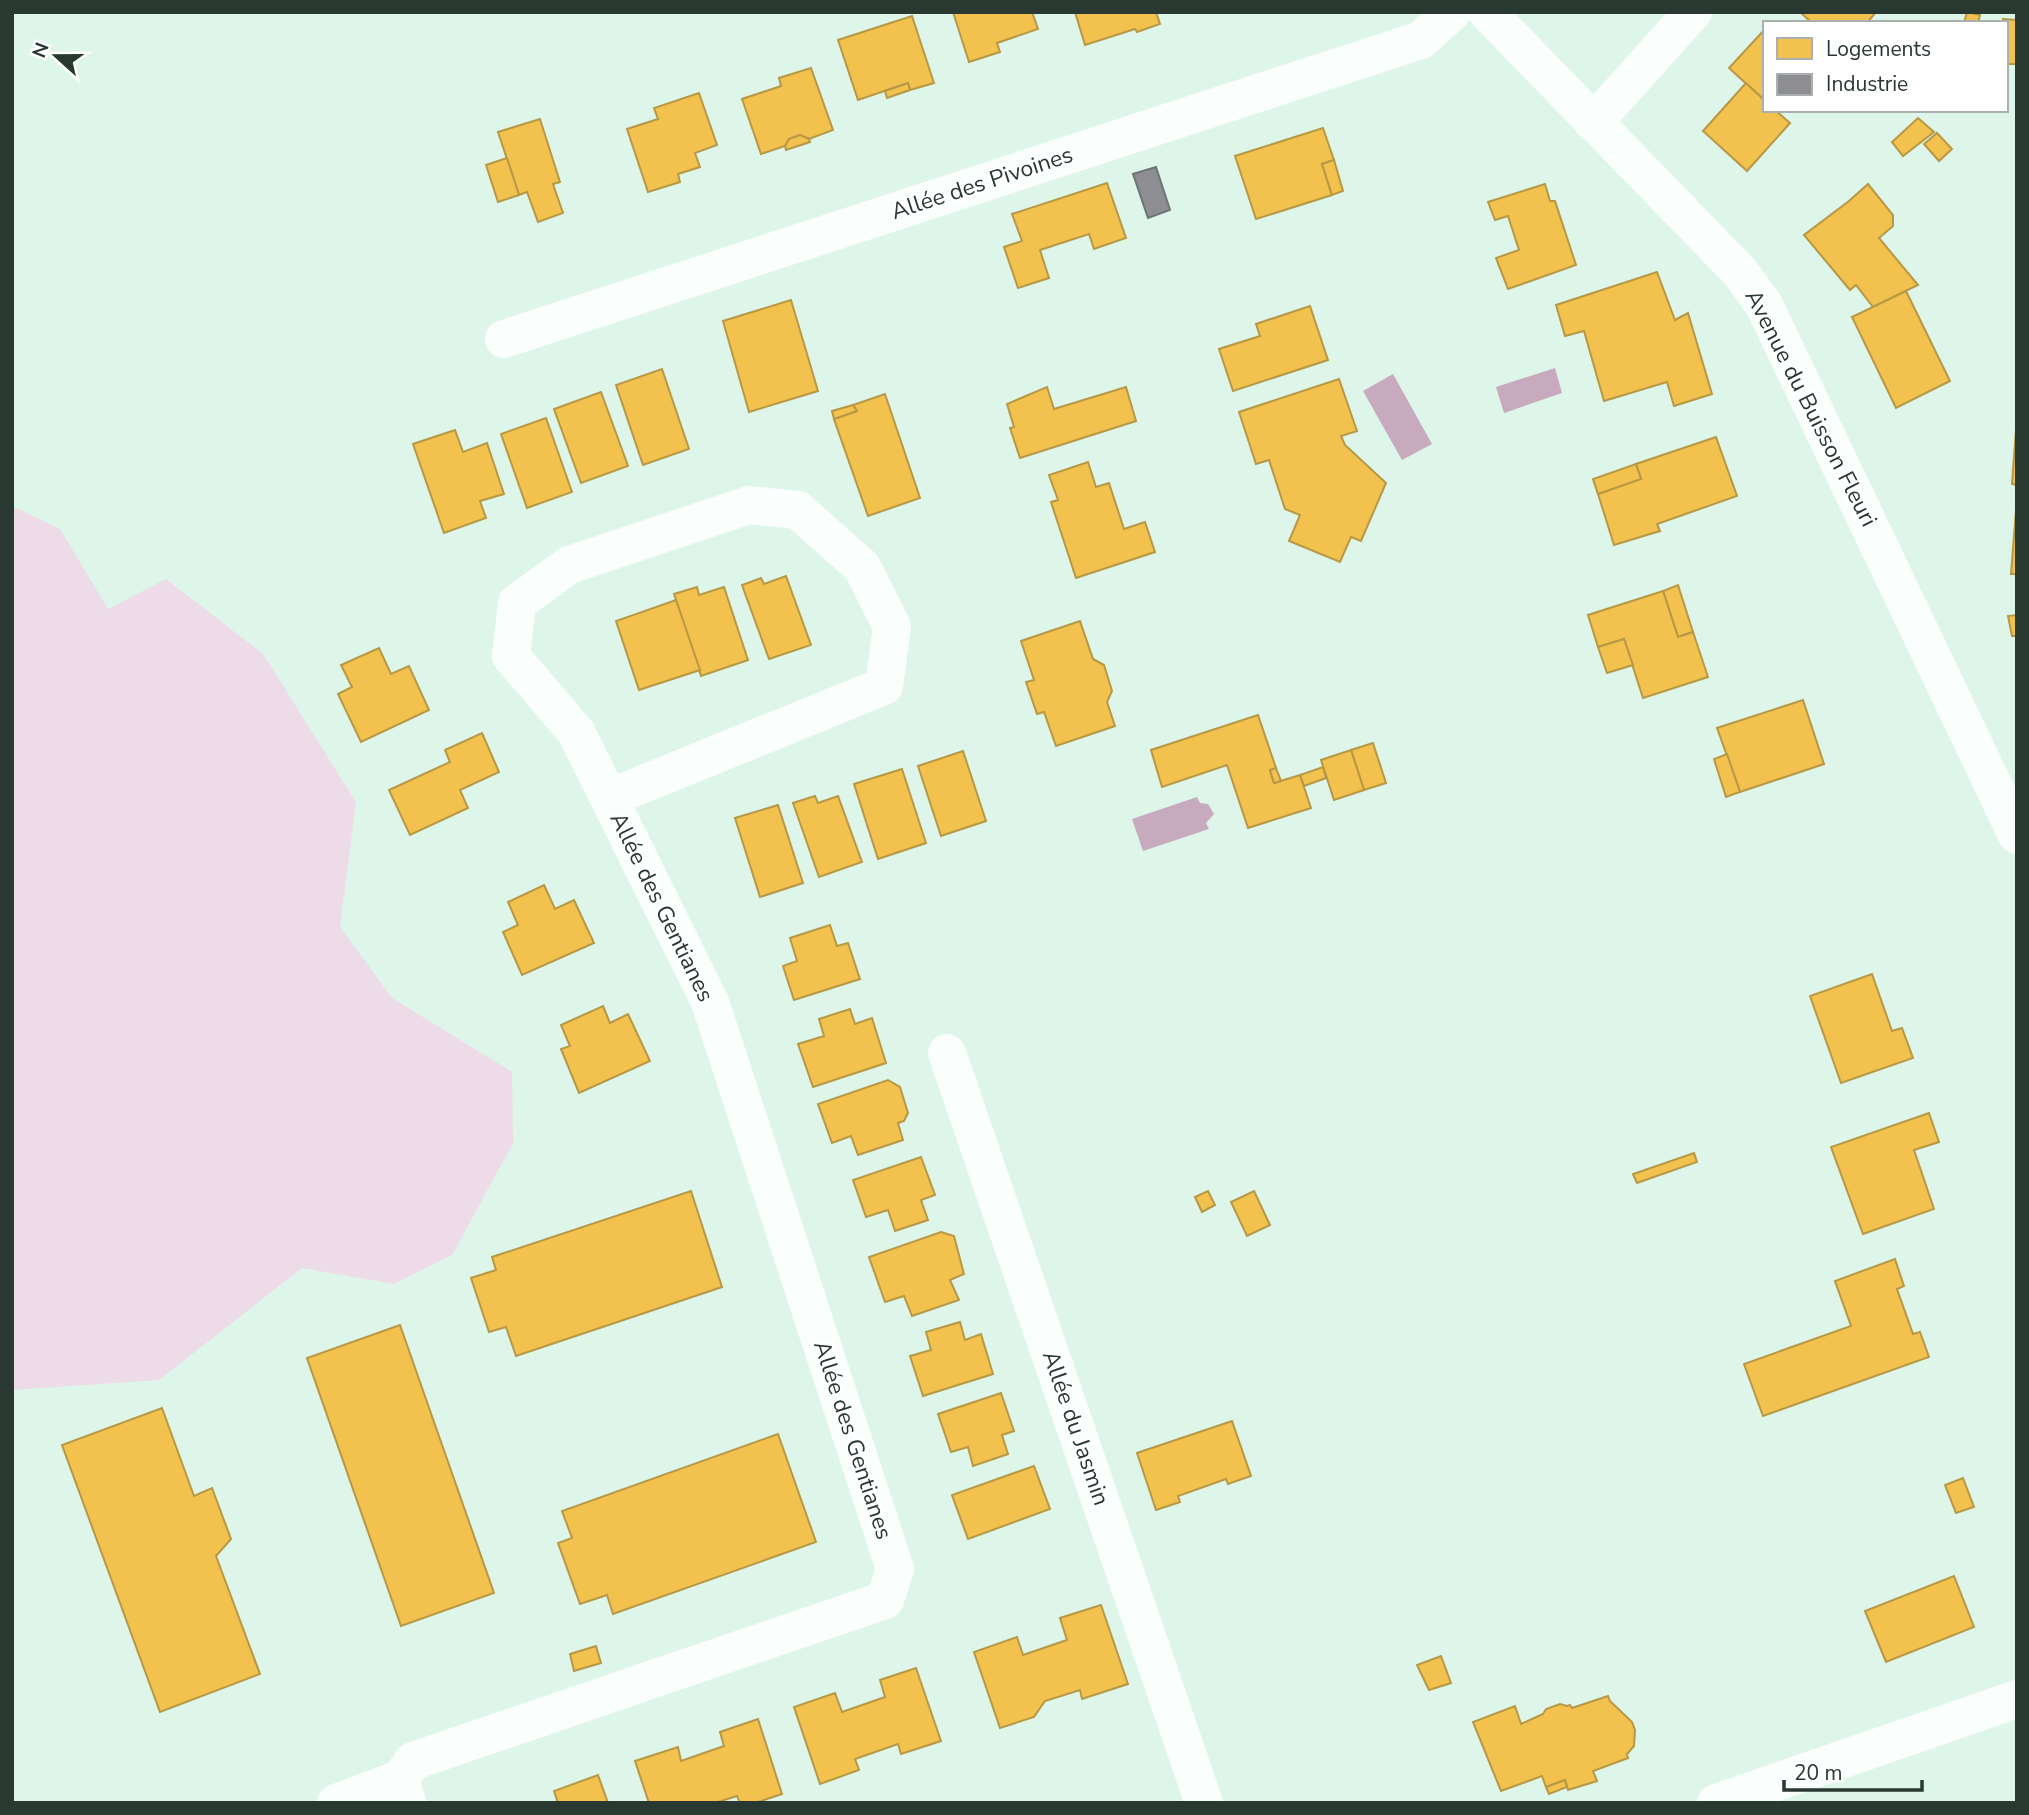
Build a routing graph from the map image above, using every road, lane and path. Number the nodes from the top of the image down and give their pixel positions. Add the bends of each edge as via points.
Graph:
1 (1452, 12) edge
2 (1487, 12) edge
3 (1693, 12) edge
4 (1593, 123) junction
5 (504, 339) dead end
6 (609, 798) junction
7 (2017, 835) edge
8 (947, 1053) dead end
9 (2017, 1699) edge
10 (403, 1791) edge
11 (336, 1803) edge
12 (1204, 1803) edge
13 (1716, 1803) edge

1 - 5 street, Allée des Pivoines via 1421,40
2 - 4 street, Avenue du Buisson Fleuri
3 - 4 street
4 - 7 street, Avenue du Buisson Fleuri via 1741,272 1764,305
6 - 6 street, Allée des Gentianes via 576,733 511,656 517,603 569,565 749,505 798,510 862,567 892,627 884,687
6 - 10 street, Allée des Gentianes via 710,1002 895,1569 885,1600 414,1761
8 - 12 street, Allée du Jasmin
9 - 13 street
10 - 11 street, Allée des Gentianes

